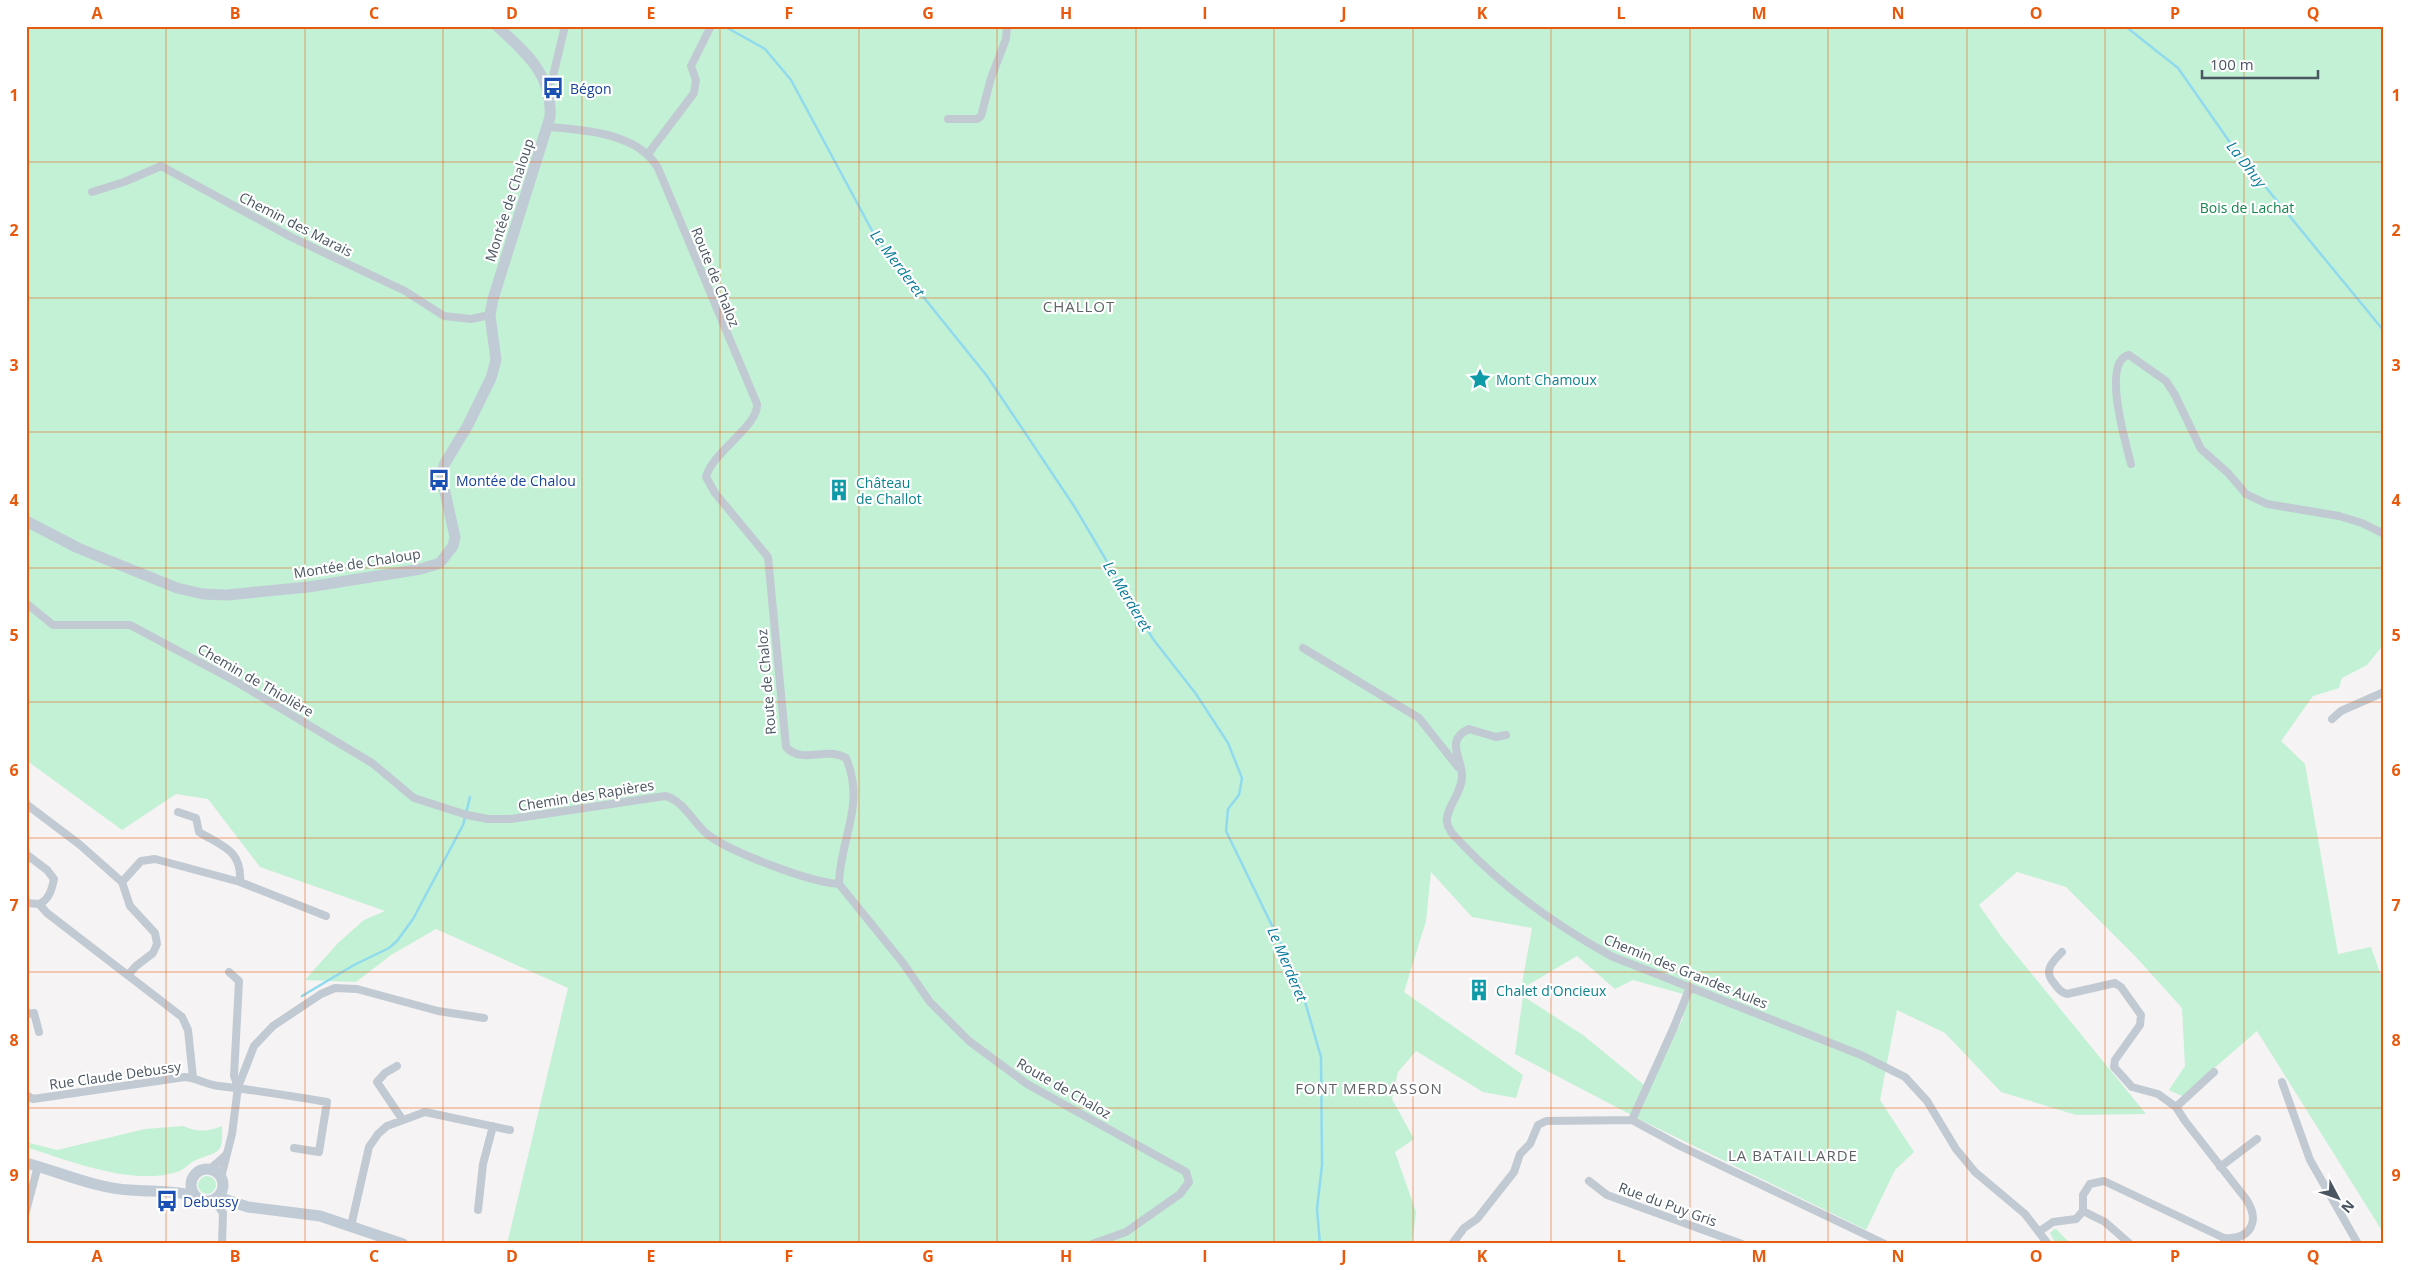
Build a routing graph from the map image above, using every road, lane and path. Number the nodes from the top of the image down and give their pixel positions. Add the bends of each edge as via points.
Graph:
1 (497, 26) edge
2 (565, 26) edge
3 (711, 26) edge
4 (1007, 26) edge
5 (547, 86) junction
6 (948, 119) dead end
7 (548, 127) junction
8 (648, 154) junction
9 (92, 192) dead end
10 (490, 315) junction
11 (2131, 464) dead end
12 (26, 521) edge
13 (2384, 534) edge
14 (26, 603) edge
15 (1303, 648) dead end
16 (2384, 692) edge
17 (2332, 719) dead end
18 (1506, 735) dead end
19 (1461, 770) junction
20 (26, 804) edge
21 (178, 812) dead end
22 (463, 814) joint
23 (26, 854) edge
24 (122, 882) junction
25 (240, 882) junction
26 (839, 884) junction
27 (26, 903) edge
28 (39, 904) junction
29 (326, 916) dead end
30 (2062, 952) dead end
31 (229, 972) dead end
32 (128, 974) junction
33 (1690, 987) junction
34 (26, 1014) edge
35 (484, 1018) dead end
36 (39, 1032) dead end
37 (397, 1066) dead end
38 (2214, 1072) dead end
39 (193, 1078) junction
40 (2282, 1082) dead end
41 (238, 1087) junction
42 (26, 1095) edge
43 (2176, 1107) junction
44 (402, 1119) junction
45 (1632, 1120) junction
46 (493, 1126) junction
47 (510, 1130) dead end
48 (2256, 1139) dead end
49 (294, 1148) dead end
50 (226, 1155) junction
51 (26, 1163) edge
52 (38, 1166) junction
53 (2220, 1167) junction
54 (210, 1170) junction
55 (222, 1180) junction
56 (1589, 1180) dead end
57 (191, 1181) junction
58 (164, 1190) junction
59 (195, 1196) junction
60 (216, 1198) junction
61 (235, 1203) junction
62 (248, 1207) junction
63 (478, 1210) dead end
64 (26, 1211) edge
65 (2083, 1211) junction
66 (223, 1213) junction
67 (351, 1226) junction
68 (2040, 1231) junction
69 (222, 1244) edge
70 (402, 1244) edge
71 (1092, 1244) edge
72 (1452, 1244) edge
73 (1742, 1244) edge
74 (1886, 1244) edge
75 (2048, 1244) edge
76 (2130, 1244) edge
77 (2358, 1244) edge

1 - 5 main road via 538,68
2 - 5 street via 552,80
3 - 8 street via 691,66 696,80 694,93
4 - 6 street via 1006,39 981,116 977,119
5 - 7 main road, Montée de Chaloup via 551,102
7 - 8 street via 613,137
7 - 10 main road, Montée de Chaloup
8 - 26 street, Route de Chaloz via 664,183 757,404 754,416 713,462 706,477 715,493 768,557 786,746 800,755 835,753 846,758 849,765 855,802 841,858
9 - 10 street, Chemin des Marais via 160,166 291,237 405,291 444,316 471,319
10 - 12 main road, Montée de Chaloup via 496,360 491,378 444,465 442,479 455,538 446,556 431,567 308,587 227,596 203,594 177,588 78,548
11 - 13 street via 2116,386 2118,362 2129,355 2166,381 2201,449 2246,494 2267,504 2362,522
14 - 22 street, Chemin de Thiolière via 53,625 130,624 236,681 372,763 414,798
15 - 19 street via 1420,718
16 - 17 street via 2341,711
18 - 19 street, Chemin des Grandes Aules via 1496,737 1469,729 1462,732 1455,750
19 - 33 street, Chemin des Grandes Aules via 1461,788 1446,819 1448,829 1474,856 1527,902 1580,939 1611,956
20 - 24 street
21 - 25 street via 196,818 199,832 238,860
22 - 26 street, Chemin des Rapières via 511,819 664,796 675,800 714,838 811,880
23 - 28 street via 54,879 49,894
24 - 25 street via 136,865 147,858
24 - 32 street via 130,906 151,928 157,940 153,953
25 - 29 street
26 - 71 street, Route de Chaloz via 930,1002 969,1041 1027,1084 1186,1172 1188,1182 1180,1194 1126,1232
27 - 28 street
28 - 32 street
30 - 43 street via 2049,965 2048,972 2061,992 2066,994 2115,983 2121,987 2141,1016 2140,1025 2115,1060 2114,1067 2132,1087 2158,1094
31 - 41 street via 239,981 234,1076
32 - 39 street via 186,1023
33 - 45 street
33 - 68 street, Chemin des Grandes Aules via 1861,1055 1906,1077 1927,1101 1956,1149 1976,1172
34 - 36 street via 34,1013
35 - 41 street via 438,1011 357,989 335,988 264,1033 248,1058
37 - 44 street via 377,1082
38 - 43 street
39 - 41 street, Rue Claude Debussy via 216,1086
39 - 42 street, Rue Claude Debussy via 33,1099
40 - 77 street via 2310,1160
41 - 49 street, Rue Claude Debussy via 327,1102 320,1152
41 - 50 street
43 - 53 street
44 - 46 street via 425,1112
44 - 67 street via 387,1126 369,1147
45 - 72 street via 1546,1121 1538,1125 1530,1144 1520,1154 1514,1172 1477,1219 1464,1228
45 - 74 street
46 - 47 street
46 - 63 street
48 - 53 street
50 - 54 street
50 - 55 street
51 - 52 main road
52 - 58 main road via 85,1181 129,1190
52 - 64 street
53 - 65 street via 2254,1211 2252,1225 2246,1234 2236,1239 2224,1238 2104,1181 2090,1184 2084,1195
54 - 55 main road
54 - 57 main road via 197,1172
55 - 60 main road via 223,1188
55 - 62 main road
56 - 73 street, Rue du Puy Gris via 1607,1195
57 - 58 main road
57 - 59 main road
58 - 59 main road
59 - 60 main road via 203,1201
60 - 61 main road
60 - 66 street
61 - 62 main road
61 - 66 street
62 - 67 main road via 320,1216
65 - 68 street via 2076,1220 2053,1222
65 - 76 street via 2105,1222
66 - 69 street
67 - 70 main road
68 - 75 street, Chemin des Grandes Aules

